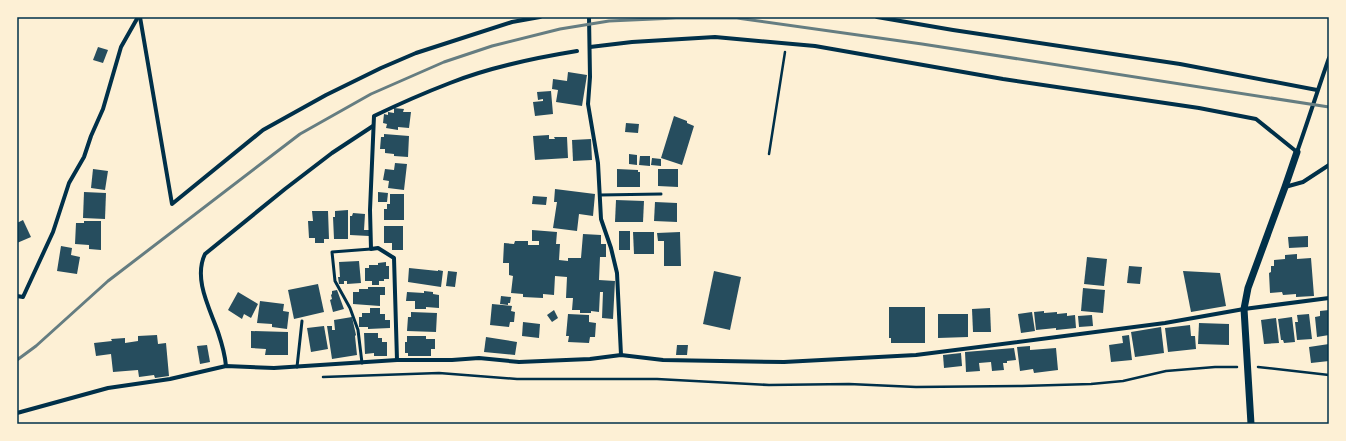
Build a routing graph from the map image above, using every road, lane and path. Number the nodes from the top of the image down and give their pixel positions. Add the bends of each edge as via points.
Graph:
1 (139, 17) edge
2 (540, 17) edge
3 (589, 17) edge
4 (877, 17) edge
5 (786, 43) junction
6 (590, 47) junction
7 (577, 51) dead end
8 (1329, 58) edge
9 (1317, 90) junction
10 (373, 126) junction
11 (1297, 152) junction
12 (769, 154) dead end
13 (1329, 165) edge
14 (1285, 187) junction
15 (661, 194) dead end
16 (600, 195) junction
17 (371, 249) junction
18 (17, 296) edge
19 (1329, 298) edge
20 (1244, 309) junction
21 (302, 321) dead end
22 (621, 355) junction
23 (397, 360) junction
24 (362, 363) junction
25 (226, 366) junction
26 (1248, 366) junction
27 (297, 367) junction
28 (1329, 375) edge
29 (323, 377) dead end
30 (17, 414) edge
31 (1251, 424) edge

1 - 2 street via 172,204 263,130 381,68 416,53 512,22
1 - 18 street via 121,47 103,109 84,157 69,183 53,232 23,297
3 - 6 street
4 - 9 street via 1180,64
5 - 6 street via 715,37
5 - 11 street via 1256,119
5 - 12 path
6 - 16 street via 588,104 598,163
7 - 10 street via 509,65 450,83 374,116
8 - 9 street
9 - 11 street
10 - 17 street
10 - 25 street via 284,189 205,254 201,278
11 - 14 street
13 - 14 street via 1303,182
14 - 20 street via 1248,288
15 - 16 lane
16 - 22 street via 601,219 617,273
17 - 23 street via 378,248 394,258
17 - 24 lane via 332,252 335,281 350,308 358,330
19 - 20 street
20 - 22 street via 1165,323 916,355 784,362 663,360
20 - 26 street
21 - 27 lane
22 - 23 street via 519,362 479,358
23 - 24 street
24 - 27 street
25 - 27 street
25 - 30 street via 170,379 108,388
26 - 28 path
26 - 29 path via 1215,366 1166,371 1123,382 1007,386 769,385 657,380 517,379 439,373
26 - 31 street

